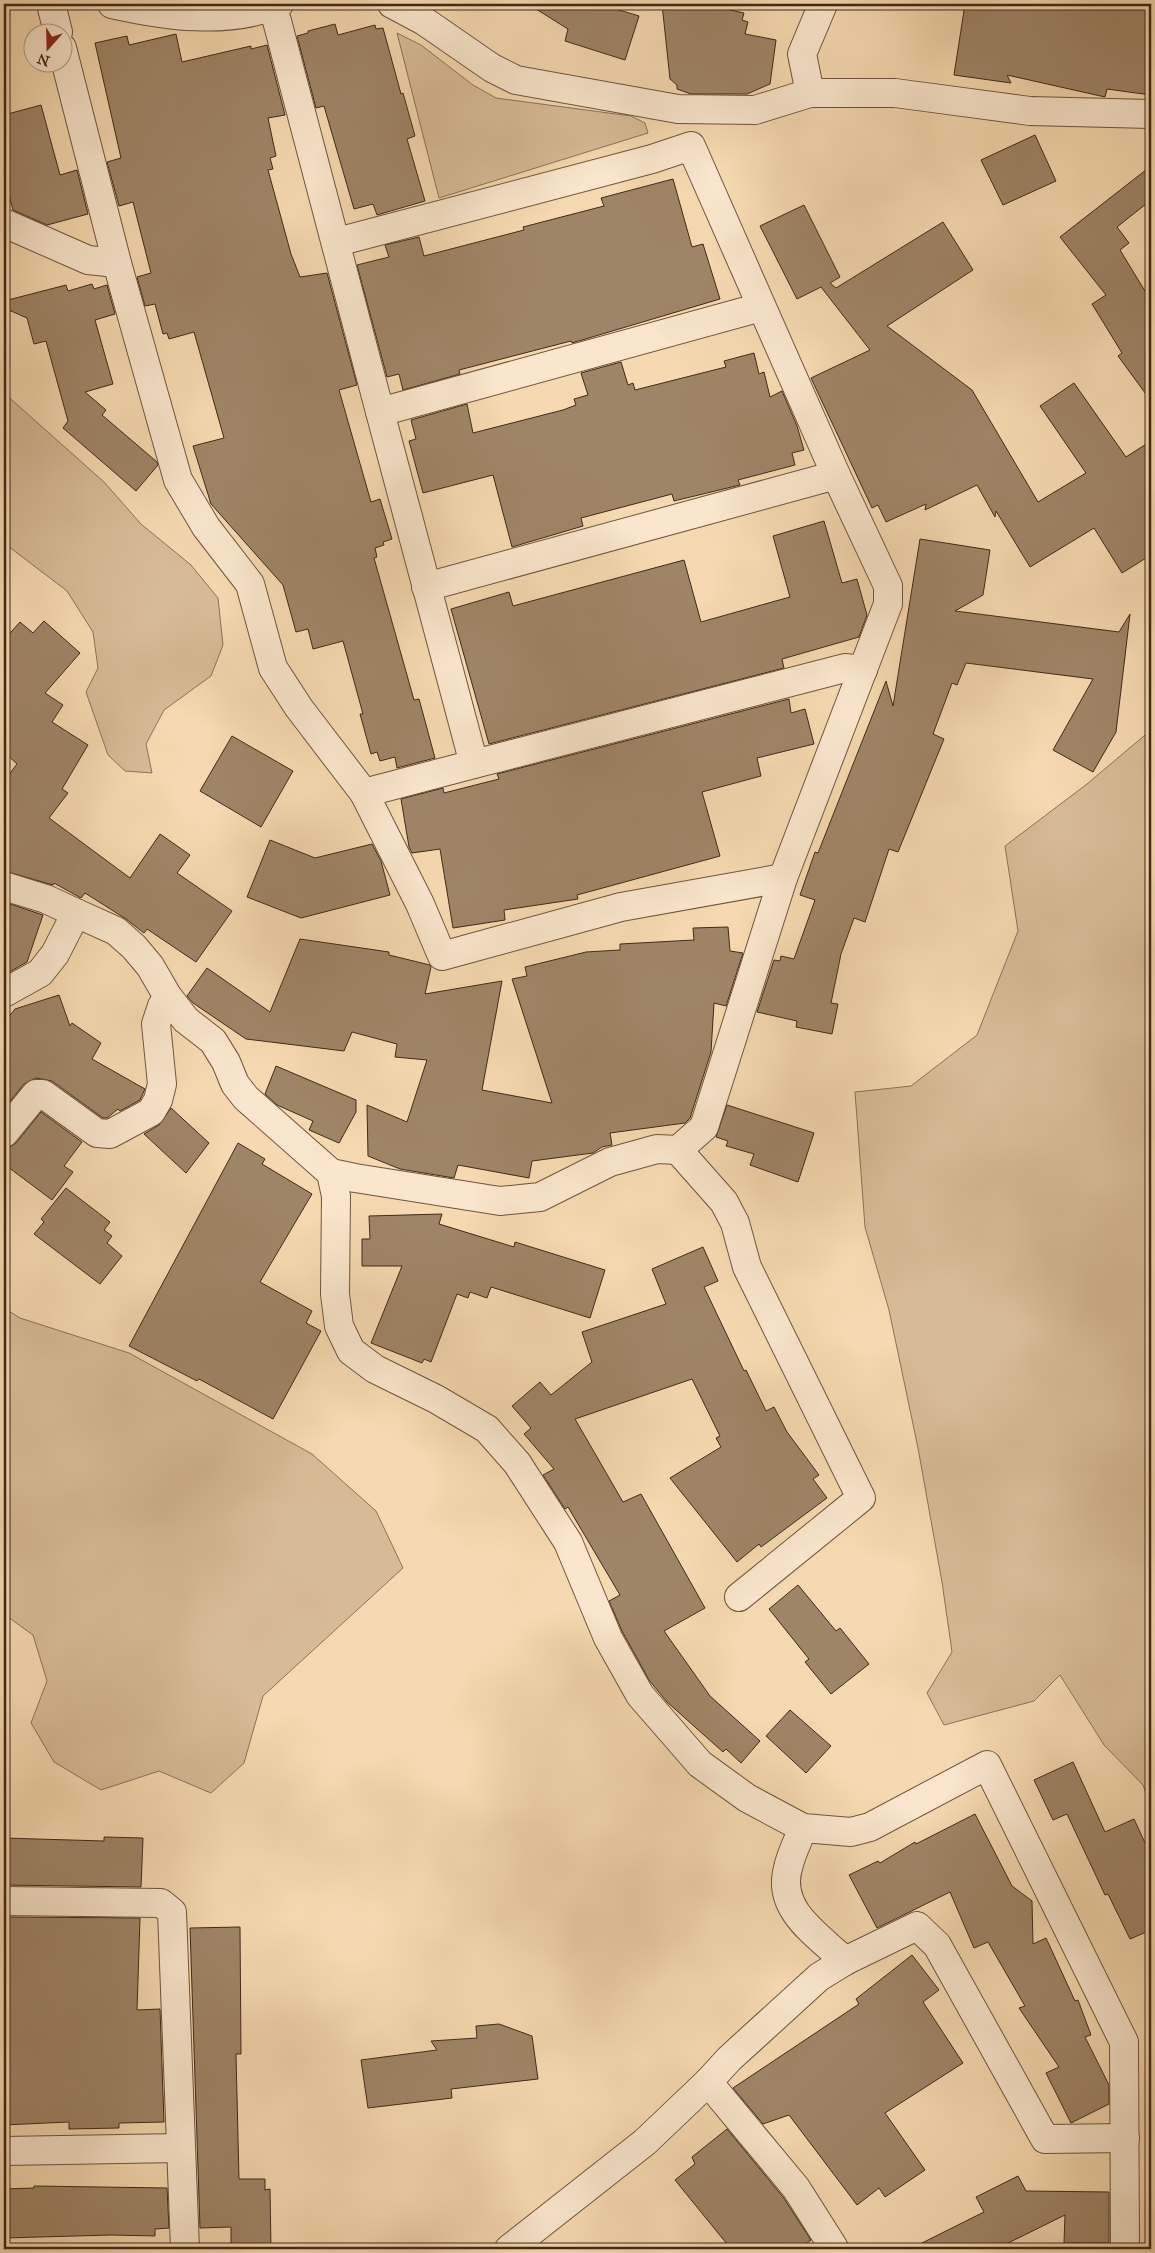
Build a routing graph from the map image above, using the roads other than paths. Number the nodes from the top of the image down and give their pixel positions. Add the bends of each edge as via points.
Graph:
1 (51, 4) edge
2 (112, 4) edge
3 (392, 4) edge
4 (823, 4) edge
5 (275, 5) edge
6 (56, 22) edge
7 (68, 72) edge
8 (810, 92) junction
9 (678, 109) junction
10 (1151, 114) edge
11 (691, 146) junction
12 (4, 223) edge
13 (337, 242) junction
14 (117, 264) junction
15 (761, 307) junction
16 (380, 412) junction
17 (836, 475) junction
18 (426, 587) junction
19 (863, 670) junction
20 (474, 764) junction
21 (364, 793) junction
22 (783, 878) junction
23 (4, 886) edge
24 (76, 913) junction
25 (4, 993) edge
26 (168, 997) junction
27 (4, 1133) edge
28 (678, 1150) junction
29 (331, 1173) junction
30 (739, 1597) dead end
31 (803, 1828) junction
32 (4, 1901) edge
33 (845, 1961) junction
34 (708, 2082) junction
35 (1125, 2138) junction
36 (180, 2148) junction
37 (4, 2151) edge
38 (834, 2248) edge
39 (185, 2249) edge
40 (509, 2249) edge
41 (1126, 2249) edge

1 - 6 street
2 - 5 street via 208,17 260,11
3 - 9 street via 516,80
4 - 8 street via 802,54
5 - 13 street
7 - 14 street
8 - 9 street via 755,110
8 - 10 street via 895,93 1030,111
9 - 11 street
11 - 13 street
11 - 15 street
12 - 14 street via 88,260
13 - 16 street
14 - 21 street via 178,480 206,528 250,584 273,668 299,708
15 - 16 street
15 - 17 street
16 - 18 street
17 - 18 street
17 - 19 street via 888,586 888,604
18 - 20 street
19 - 20 street via 844,668
19 - 22 street
20 - 21 street
21 - 22 street via 420,904 442,956 621,907
22 - 28 street via 704,1127
23 - 24 street via 46,899
24 - 25 street via 55,954 40,972
24 - 26 street via 116,931 134,947 150,966
26 - 27 street via 156,1024 162,1084 151,1112 110,1134 97,1133 43,1094 36,1094
26 - 29 street via 186,1020 213,1041 235,1084 246,1098
28 - 29 street via 657,1149 610,1162 540,1197 500,1201
28 - 30 street via 724,1202 735,1222 747,1268 861,1498
29 - 31 street via 336,1196 337,1310 339,1326 351,1350 375,1369 487,1428 517,1462 568,1542 608,1638 640,1696 700,1764 747,1798
31 - 33 street via 787,1869 786,1894 794,1912
31 - 35 street via 851,1832 870,1826 987,1765 1124,2042
32 - 36 street via 161,1903 172,1912
33 - 34 street via 820,1977 728,2059
33 - 35 street via 917,1926 937,1945 1045,2139
34 - 38 street via 796,2188
34 - 40 street via 645,2142
35 - 41 street
36 - 37 street
36 - 39 street

